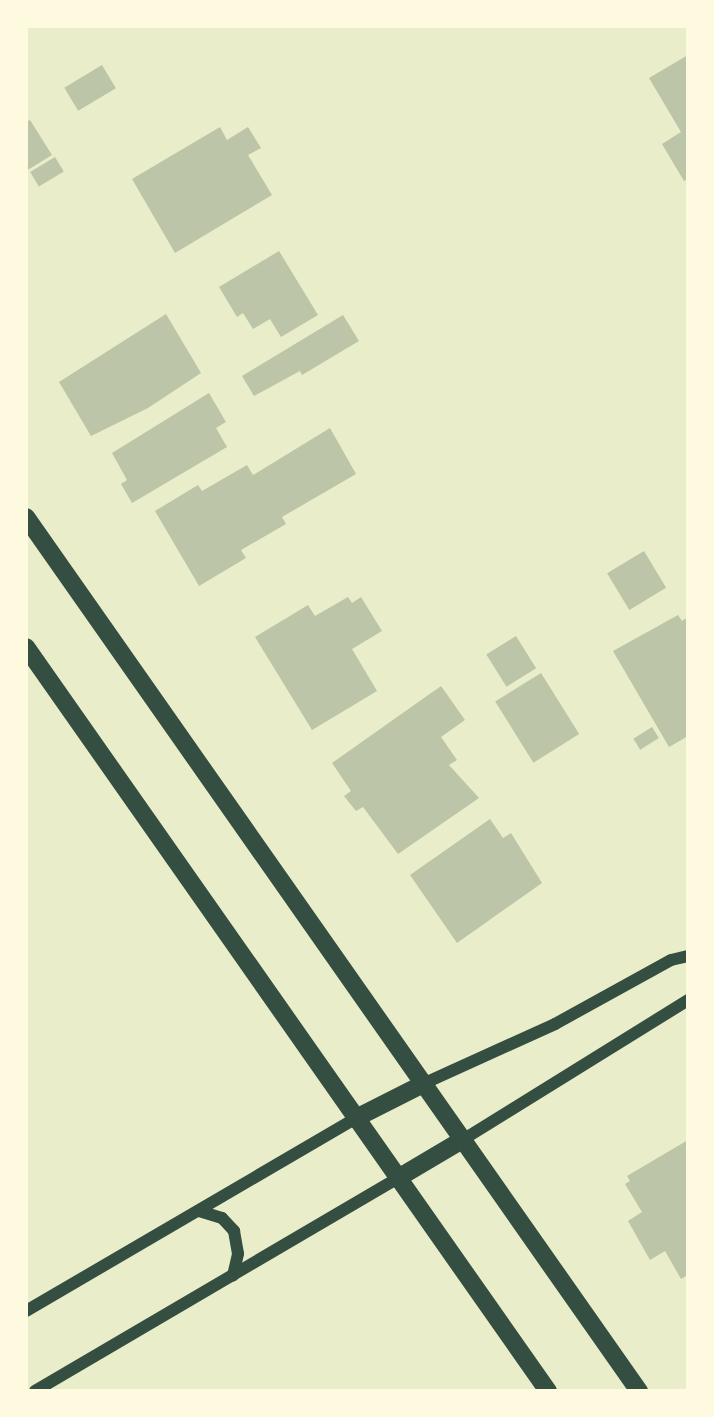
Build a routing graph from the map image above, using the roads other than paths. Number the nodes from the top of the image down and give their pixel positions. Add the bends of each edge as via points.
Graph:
1 (26, 517) edge
2 (26, 647) edge
3 (688, 956) edge
4 (688, 1000) edge
5 (425, 1083) junction
6 (356, 1118) junction
7 (464, 1139) junction
8 (398, 1178) junction
9 (198, 1211) junction
10 (233, 1275) junction
11 (26, 1311) edge
12 (624, 1365) junction
13 (35, 1391) edge
14 (548, 1391) edge
15 (639, 1391) edge
16 (650, 1391) edge

1 - 5 main road via 164,719
2 - 6 main road
3 - 5 street via 671,960 555,1024
4 - 7 street
5 - 6 main road
5 - 7 main road
6 - 8 main road
6 - 9 street
7 - 8 main road
7 - 12 main road
8 - 10 street
8 - 14 main road
9 - 10 street via 218,1215 234,1231 238,1254
9 - 11 street
10 - 13 street
12 - 15 main road
12 - 16 main road

